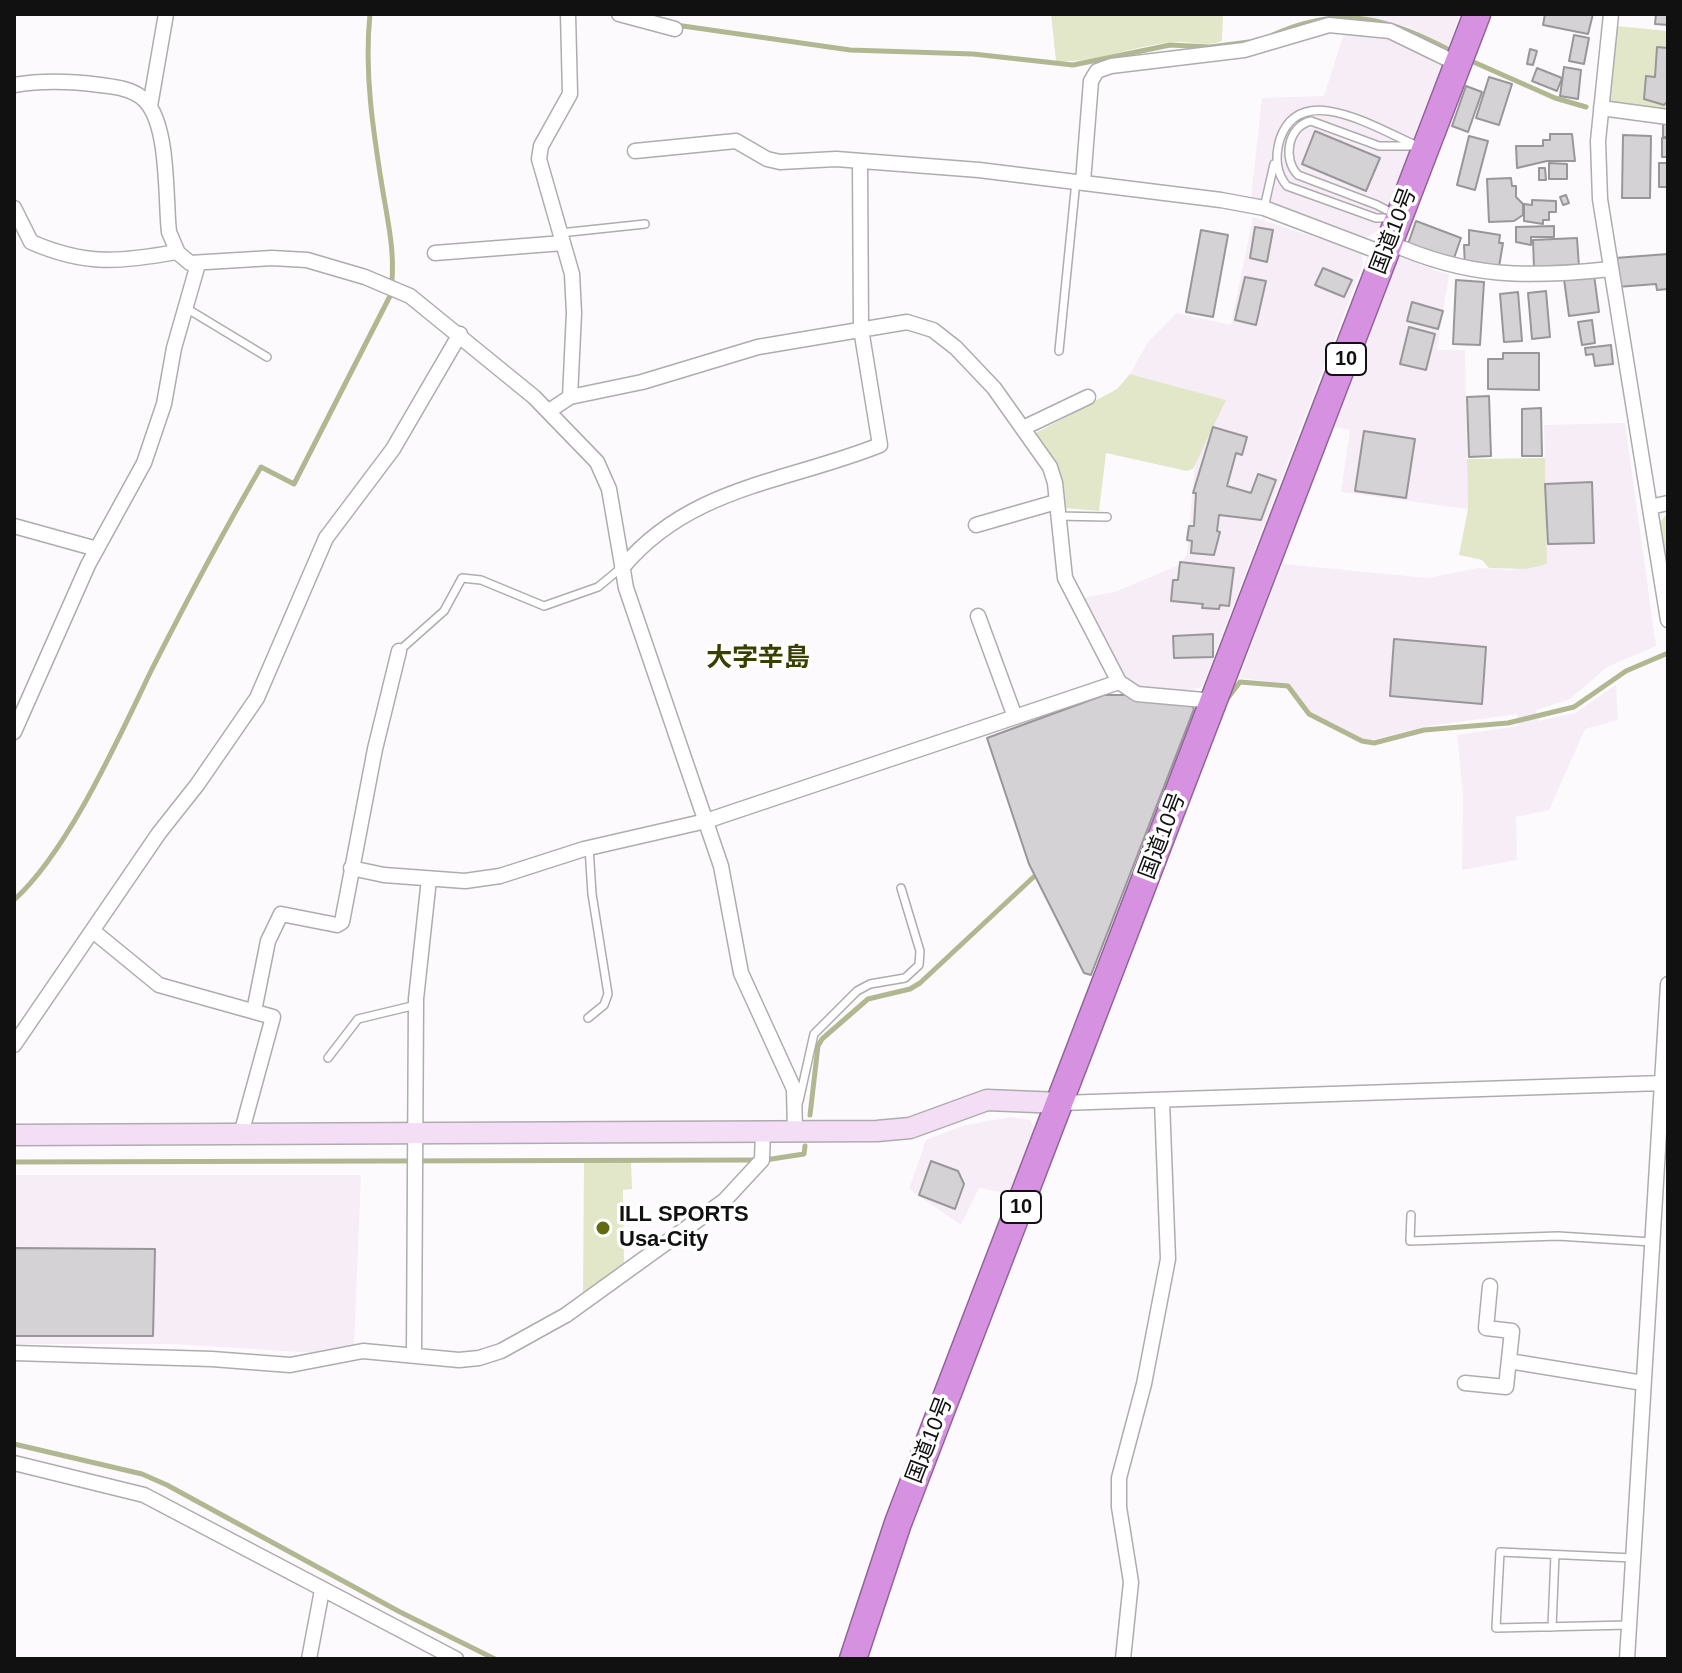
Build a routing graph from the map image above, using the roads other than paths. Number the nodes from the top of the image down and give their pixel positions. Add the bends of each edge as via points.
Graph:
1 (166, 14) edge
2 (568, 14) edge
3 (1477, 14) edge
4 (1611, 14) edge
5 (625, 15) edge
6 (675, 29) dead end
7 (1458, 64) junction
8 (14, 85) edge
9 (150, 106) junction
10 (1601, 108) junction
11 (1668, 117) edge
12 (1420, 148) junction
13 (635, 151) dead end
14 (1277, 153) junction
15 (860, 162) junction
16 (1079, 182) junction
17 (14, 208) edge
18 (1264, 208) junction
19 (1399, 218) junction
20 (645, 224) dead end
21 (562, 238) junction
22 (1388, 249) junction
23 (177, 252) junction
24 (435, 253) dead end
25 (198, 264) junction
26 (1611, 269) junction
27 (186, 308) junction
28 (861, 329) junction
29 (460, 334) junction
30 (1059, 351) dead end
31 (267, 357) dead end
32 (570, 397) junction
33 (1088, 397) dead end
34 (549, 411) junction
35 (1023, 428) junction
36 (1668, 503) edge
37 (1650, 507) junction
38 (1057, 509) junction
39 (1107, 517) dead end
40 (976, 525) dead end
41 (14, 526) edge
42 (97, 549) junction
43 (622, 568) junction
44 (978, 616) dead end
45 (1668, 620) edge
46 (399, 651) joint
47 (1119, 682) junction
48 (1214, 702) junction
49 (1015, 717) junction
50 (14, 732) edge
51 (706, 821) junction
52 (589, 847) junction
53 (351, 868) junction
54 (429, 879) junction
55 (901, 888) dead end
56 (93, 931) junction
57 (1668, 984) edge
58 (416, 1005) junction
59 (254, 1011) junction
60 (588, 1018) dead end
61 (1667, 1026) edge
62 (14, 1045) edge
63 (328, 1058) dead end
64 (1662, 1083) junction
65 (1162, 1101) junction
66 (1061, 1103) junction
67 (795, 1105) junction
68 (763, 1131) junction
69 (795, 1131) junction
70 (418, 1133) junction
71 (241, 1134) junction
72 (14, 1135) edge
73 (1411, 1215) dead end
74 (1652, 1242) junction
75 (1490, 1286) dead end
76 (14, 1353) edge
77 (414, 1353) junction
78 (1509, 1361) junction
79 (1465, 1383) dead end
80 (1643, 1383) junction
81 (14, 1463) edge
82 (1555, 1555) junction
83 (1633, 1558) junction
84 (322, 1590) junction
85 (1629, 1625) junction
86 (1552, 1627) junction
87 (441, 1656) edge
88 (309, 1659) edge
89 (456, 1659) edge
90 (853, 1659) edge
91 (1123, 1659) edge
92 (1627, 1659) edge

1 - 9 street
2 - 21 street via 570,94 539,153
3 - 7 highway, 国道10号 / 10
4 - 10 street
5 - 6 street
7 - 12 highway, 国道10号 / 10
7 - 16 street via 1400,35 1338,25 1244,50 1102,69 1091,81
8 - 9 street via 64,81 126,89
9 - 23 street via 162,146 169,232
10 - 11 street
10 - 26 street via 1598,181
12 - 14 lane via 1312,108 1288,122
12 - 19 highway, 国道10号 / 10
12 - 19 lane via 1379,146 1311,121 1298,128 1288,151 1298,175
13 - 15 street via 736,141 772,161
14 - 18 lane
14 - 19 lane via 1282,180 1295,190 1376,218
15 - 16 street
15 - 28 street
16 - 18 street
16 - 30 lane
17 - 23 street via 31,242 75,258 112,262
18 - 22 street
19 - 22 highway, 国道10号 / 10
20 - 21 lane
21 - 24 street
21 - 32 street via 573,290
22 - 26 street via 1494,275
22 - 48 highway, 国道10号 / 10
23 - 25 street
25 - 27 street
25 - 29 street via 272,258 324,264 410,296
26 - 37 street
27 - 31 lane
27 - 42 street via 150,448
28 - 32 street via 758,347 652,380
28 - 35 street via 907,322 933,330 986,379
28 - 43 street via 880,445 764,481 686,513 662,527
29 - 34 street
29 - 56 street via 393,449 326,538 257,698
32 - 34 street
33 - 35 street
34 - 43 street via 602,471
35 - 38 street via 1050,467
36 - 37 street
37 - 45 street
38 - 39 lane
38 - 40 street
38 - 47 street via 1065,578
41 - 42 street
42 - 50 street
43 - 46 lane via 598,587 544,606 481,580 462,578 444,611
43 - 51 street
44 - 49 street
46 - 53 street
47 - 48 street via 1137,694
47 - 49 street
48 - 66 highway, 国道10号 / 10
49 - 51 street
51 - 52 street
51 - 67 street via 725,882 741,973 794,1089
52 - 54 street via 490,878
52 - 60 lane via 608,994
53 - 54 street
53 - 59 street via 339,925 288,914 278,918 263,958
54 - 58 street
55 - 67 lane via 920,951 919,965 905,978 862,987 818,1029 810,1039 801,1098
56 - 59 street via 159,985
56 - 62 street
57 - 61 street
58 - 63 lane via 358,1019
58 - 70 street
59 - 71 street via 269,1013 273,1022
61 - 64 street
64 - 65 street
64 - 74 street
65 - 66 street
65 - 91 street via 1168,1259 1119,1478 1131,1582
66 - 69 street via 1000,1099 910,1128
66 - 90 highway, 国道10号 / 10 via 898,1523
67 - 69 street
68 - 69 street
68 - 70 street
68 - 77 street via 762,1160 735,1192 566,1315 479,1358
70 - 71 street
70 - 77 street
71 - 72 street
73 - 74 lane via 1410,1241 1576,1236
74 - 80 street
75 - 78 street via 1486,1328 1512,1331
76 - 77 street via 290,1365 363,1351
78 - 79 street via 1506,1387
78 - 80 street
80 - 83 street
81 - 84 street via 144,1495
82 - 83 lane
82 - 86 lane
82 - 86 lane via 1500,1552 1496,1628
83 - 85 street
84 - 87 street
84 - 88 street
85 - 86 lane
85 - 92 street
87 - 89 street

